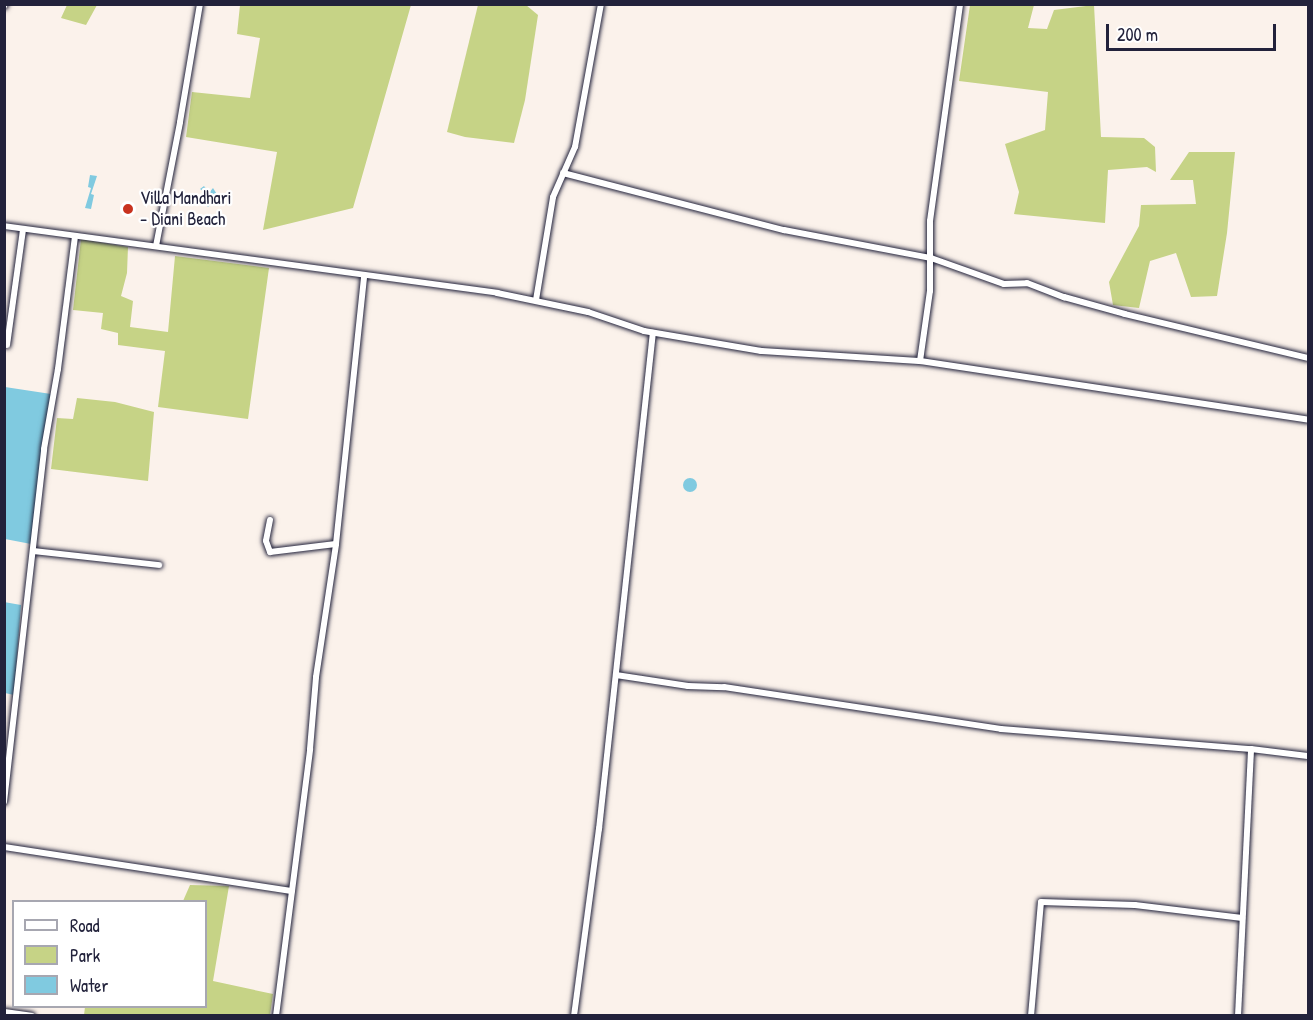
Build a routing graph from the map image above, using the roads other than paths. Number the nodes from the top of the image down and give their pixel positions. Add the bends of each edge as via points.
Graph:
1 (200, 4) edge
2 (601, 4) edge
3 (960, 4) edge
4 (563, 173) junction
5 (4, 226) edge
6 (23, 230) junction
7 (75, 236) junction
8 (156, 246) junction
9 (931, 258) junction
10 (364, 276) junction
11 (536, 300) junction
12 (653, 333) junction
13 (7, 345) dead end
14 (1308, 358) edge
15 (920, 361) junction
16 (1308, 420) edge
17 (270, 520) dead end
18 (336, 544) junction
19 (34, 551) junction
20 (159, 565) dead end
21 (616, 675) junction
22 (1251, 749) junction
23 (1308, 756) edge
24 (4, 802) edge
25 (4, 847) edge
26 (292, 891) junction
27 (1242, 918) junction
28 (4, 1012) edge
29 (32, 1016) edge
30 (276, 1016) edge
31 (574, 1016) edge
32 (1031, 1016) edge
33 (1238, 1016) edge

1 - 8 street
2 - 4 street via 575,147
3 - 9 street via 930,221
4 - 9 street via 784,230
4 - 11 street via 554,197
5 - 6 street
6 - 7 street
6 - 13 street
7 - 8 street
7 - 19 street via 44,449
8 - 10 street
9 - 14 street via 1004,284 1027,283 1125,314
9 - 15 street
10 - 11 street
10 - 18 street
11 - 12 street
12 - 15 street via 761,351
12 - 21 street
15 - 16 street
17 - 18 street via 266,541 270,552
18 - 26 street via 316,677
19 - 20 street
19 - 24 street
21 - 22 street via 724,687 1000,729
21 - 31 street
22 - 23 street
22 - 27 street
25 - 26 street
26 - 30 street
27 - 32 street via 1135,905 1041,902
27 - 33 street
28 - 29 street

